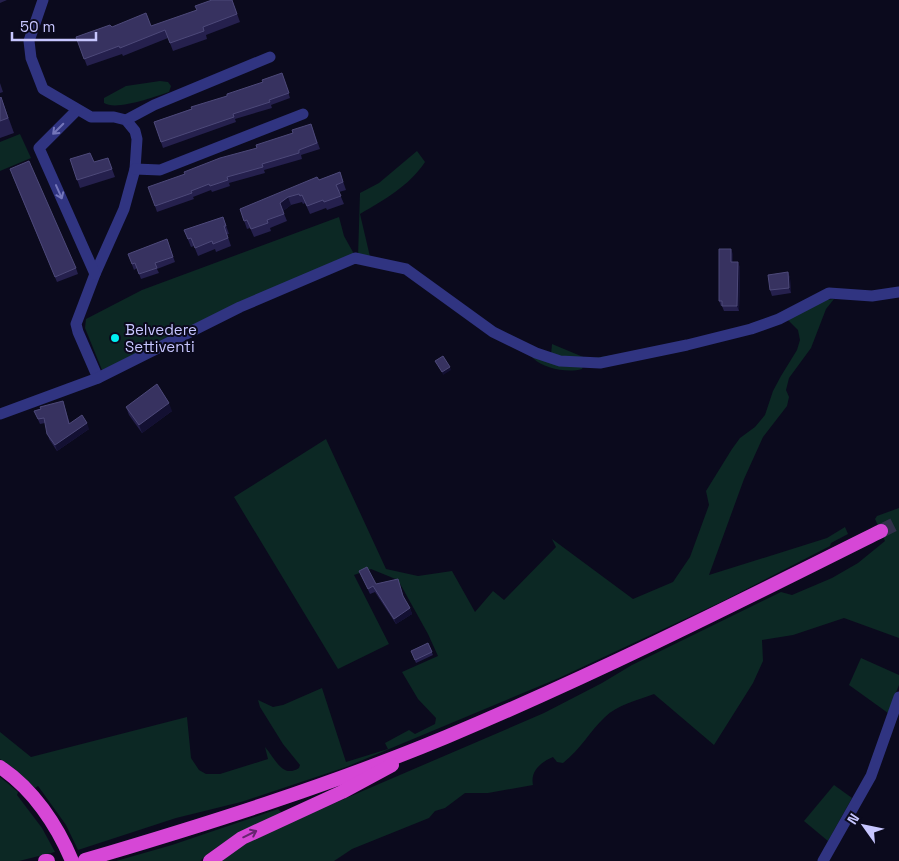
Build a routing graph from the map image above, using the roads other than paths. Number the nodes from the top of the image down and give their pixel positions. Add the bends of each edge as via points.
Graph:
1 (43, 0) edge
2 (270, 57) dead end
3 (77, 110) junction
4 (303, 114) dead end
5 (126, 120) junction
6 (135, 169) junction
7 (95, 274) junction
8 (899, 292) edge
9 (98, 378) junction
10 (0, 414) edge
11 (881, 531) tunnel mouth
12 (899, 697) edge
13 (444, 737) junction
14 (0, 767) edge
15 (85, 860) edge
16 (72, 861) edge
17 (210, 861) edge
18 (823, 861) edge

1 - 3 street via 30,41 31,58 43,89
2 - 5 street via 154,105
3 - 5 street via 91,117
3 -> 7 street via 39,148
4 - 6 street via 160,170
5 - 6 street via 136,131
6 - 7 street via 124,209
7 - 9 street via 76,324
8 - 9 street via 872,296 829,293 751,329 600,362 560,361 493,332 406,269 355,258 240,307
9 - 10 street
11 - 13 highway via 641,650
12 - 18 street via 871,776
13 - 15 highway via 279,800
17 -> 13 highway via 242,838 342,792
14 - 16 highway via 30,793 55,826

